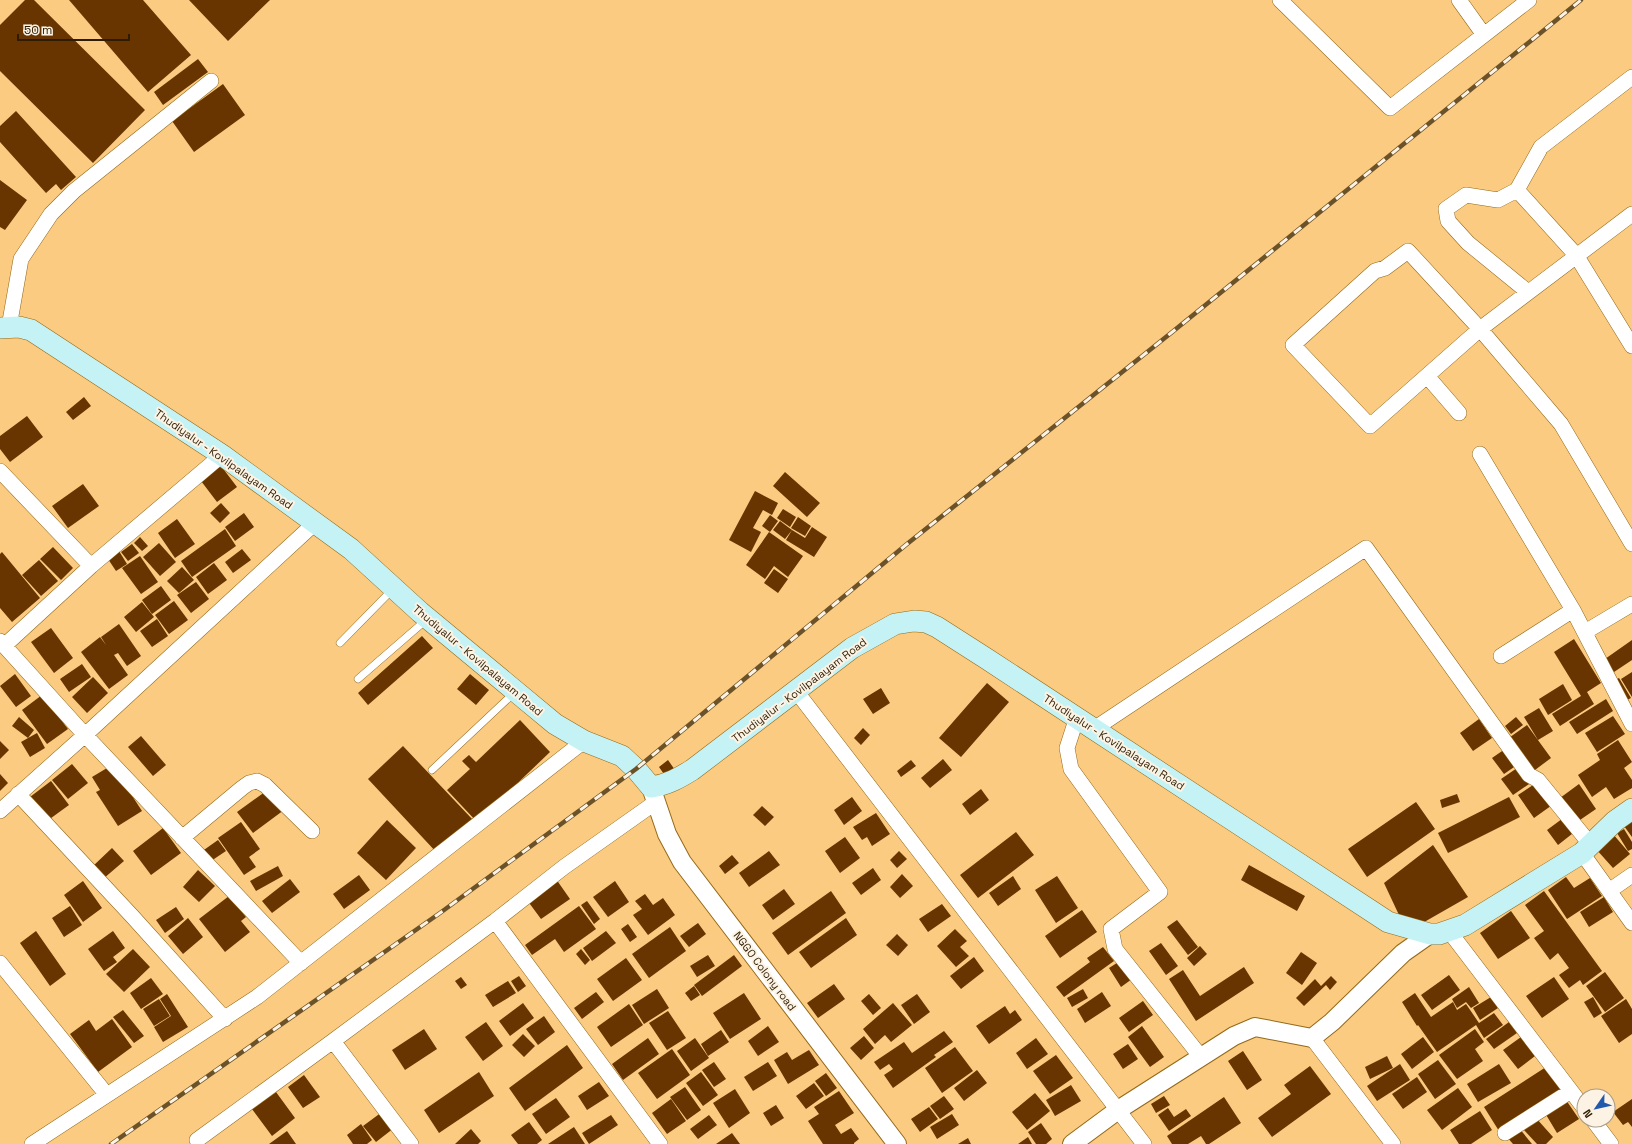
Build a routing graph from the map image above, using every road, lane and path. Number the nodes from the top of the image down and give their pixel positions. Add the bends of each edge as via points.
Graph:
1 (1280, 0) edge
2 (1459, 0) edge
3 (1529, 0) edge
4 (1484, 35) junction
5 (1632, 77) edge
6 (211, 81) dead end
7 (1517, 190) junction
8 (1632, 214) edge
9 (1576, 256) junction
10 (1528, 292) junction
11 (4, 327) edge
12 (1480, 330) junction
13 (1632, 346) edge
14 (1427, 376) junction
15 (1459, 413) dead end
16 (1480, 454) dead end
17 (222, 455) junction
18 (0, 471) edge
19 (315, 523) junction
20 (1632, 544) edge
21 (91, 566) junction
22 (394, 588) junction
23 (1632, 604) edge
24 (1573, 610) junction
25 (428, 619) junction
26 (1585, 632) junction
27 (340, 643) dead end
28 (2, 644) edge
29 (1501, 656) dead end
30 (358, 679) dead end
31 (796, 691) junction
32 (516, 692) junction
33 (1077, 718) junction
34 (1632, 724) edge
35 (1094, 729) junction
36 (85, 735) junction
37 (584, 742) junction
38 (432, 770) dead end
39 (18, 794) junction
40 (654, 794) junction
41 (1632, 809) edge
42 (0, 811) edge
43 (312, 831) dead end
44 (182, 838) junction
45 (1587, 849) junction
46 (1632, 875) edge
47 (1610, 891) junction
48 (495, 921) junction
49 (1632, 923) edge
50 (1439, 932) junction
51 (0, 963) edge
52 (301, 963) junction
53 (225, 1019) junction
54 (1312, 1038) junction
55 (333, 1041) junction
56 (1201, 1057) junction
57 (1571, 1091) junction
58 (107, 1095) junction
59 (1576, 1098) edge
60 (1118, 1110) junction
61 (1599, 1128) edge
62 (1505, 1133) dead end
63 (196, 1143) edge
64 (32, 1144) edge
65 (410, 1144) edge
66 (660, 1144) edge
67 (897, 1144) edge
68 (1072, 1144) edge
69 (1144, 1144) edge
70 (1393, 1144) edge
71 (1611, 1144) edge

1 - 4 street via 1390,108
2 - 4 street
3 - 4 street
5 - 7 street via 1541,147
6 - 11 street via 74,191 51,214 21,259
7 - 9 street
7 - 10 street via 1498,200 1466,195 1446,209 1448,221 1468,243
8 - 9 street
9 - 10 street
9 - 13 street
10 - 12 street
11 - 17 main road, Thudiyalur - Kovilpalayam Road via 31,330
12 - 14 street
12 - 14 street via 1408,251 1385,268 1375,271 1293,345 1370,426
12 - 20 street via 1561,424
14 - 15 street
16 - 24 street
17 - 19 main road, Thudiyalur - Kovilpalayam Road
17 - 21 street
18 - 21 street
19 - 22 main road, Thudiyalur - Kovilpalayam Road via 351,549
19 - 36 street
21 - 28 street
22 - 25 main road, Thudiyalur - Kovilpalayam Road
22 - 27 lane
23 - 26 street
24 - 26 street
24 - 29 street
25 - 30 lane
25 - 32 main road, Thudiyalur - Kovilpalayam Road
26 - 34 street
28 - 36 street
31 - 33 main road, Thudiyalur - Kovilpalayam Road via 852,648 894,624 914,620 937,627
31 - 40 main road, Thudiyalur - Kovilpalayam Road via 692,770 660,786
31 - 60 street
32 - 37 main road, Thudiyalur - Kovilpalayam Road via 555,724
32 - 38 lane
33 - 35 main road, Thudiyalur - Kovilpalayam Road
33 - 56 street via 1067,748 1071,769 1160,892 1111,929 1115,949
35 - 45 street via 1366,548 1529,775 1538,780
35 - 50 main road, Thudiyalur - Kovilpalayam Road via 1388,922
36 - 39 street
36 - 44 street
37 - 40 main road, Thudiyalur - Kovilpalayam Road via 622,756 636,769
37 - 52 street
39 - 42 street
39 - 53 street
40 - 48 street
40 - 67 street, NGGO Colony road via 667,834 682,862
41 - 45 main road via 1615,821
43 - 44 street via 257,780 242,788
44 - 52 street
45 - 47 street
45 - 50 main road via 1465,925
46 - 47 street
47 - 49 street
48 - 55 street
48 - 66 street
50 - 54 street via 1403,953
50 - 57 street
51 - 58 street
52 - 53 street
53 - 58 street
54 - 56 street via 1255,1027 1234,1036
54 - 70 street
55 - 63 street
55 - 65 street
56 - 60 street
57 - 59 street
57 - 62 street
58 - 64 street
60 - 68 street
60 - 69 street
61 - 71 street

